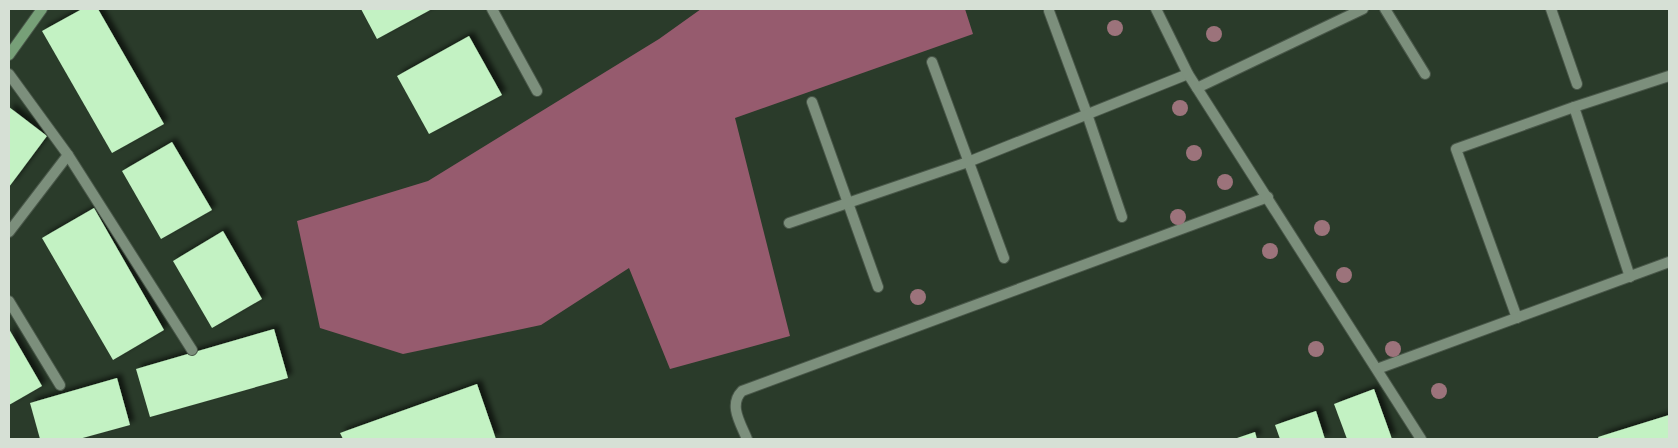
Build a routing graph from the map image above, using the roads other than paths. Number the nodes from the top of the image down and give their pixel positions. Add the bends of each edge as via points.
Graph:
1 (42, 9) edge
2 (492, 9) edge
3 (1156, 9) edge
4 (1362, 9) edge
5 (1385, 9) edge
6 (1551, 9) edge
7 (1049, 11) dead end
8 (9, 55) edge
9 (932, 62) dead end
10 (9, 74) edge
11 (1188, 74) junction
12 (1425, 74) dead end
13 (1669, 76) edge
14 (1576, 84) dead end
15 (1197, 88) junction
16 (537, 91) dead end
17 (812, 102) dead end
18 (1574, 107) junction
19 (1087, 114) junction
20 (68, 155) junction
21 (968, 162) junction
22 (1268, 198) junction
23 (848, 203) junction
24 (1122, 217) dead end
25 (789, 223) dead end
26 (9, 232) edge
27 (1004, 258) dead end
28 (1669, 262) edge
29 (1630, 277) junction
30 (878, 287) dead end
31 (9, 301) edge
32 (1517, 318) junction
33 (192, 350) dead end
34 (1377, 369) junction
35 (60, 385) dead end
36 (747, 439) edge
37 (1421, 439) edge

1 - 8 street
2 - 16 street
3 - 11 street
4 - 15 street
5 - 12 street
6 - 14 street
7 - 19 street
9 - 21 street
10 - 20 street
11 - 15 street
11 - 19 street
13 - 18 street
15 - 22 street
17 - 23 street
18 - 29 street
18 - 32 street via 1456,149
19 - 21 street
19 - 24 street
20 - 26 street
20 - 33 street
21 - 23 street
21 - 27 street
22 - 34 street
22 - 36 street via 742,391 737,396 735,410
23 - 25 street
23 - 30 street
28 - 29 street
29 - 32 street
31 - 35 street
32 - 34 street
34 - 37 street

